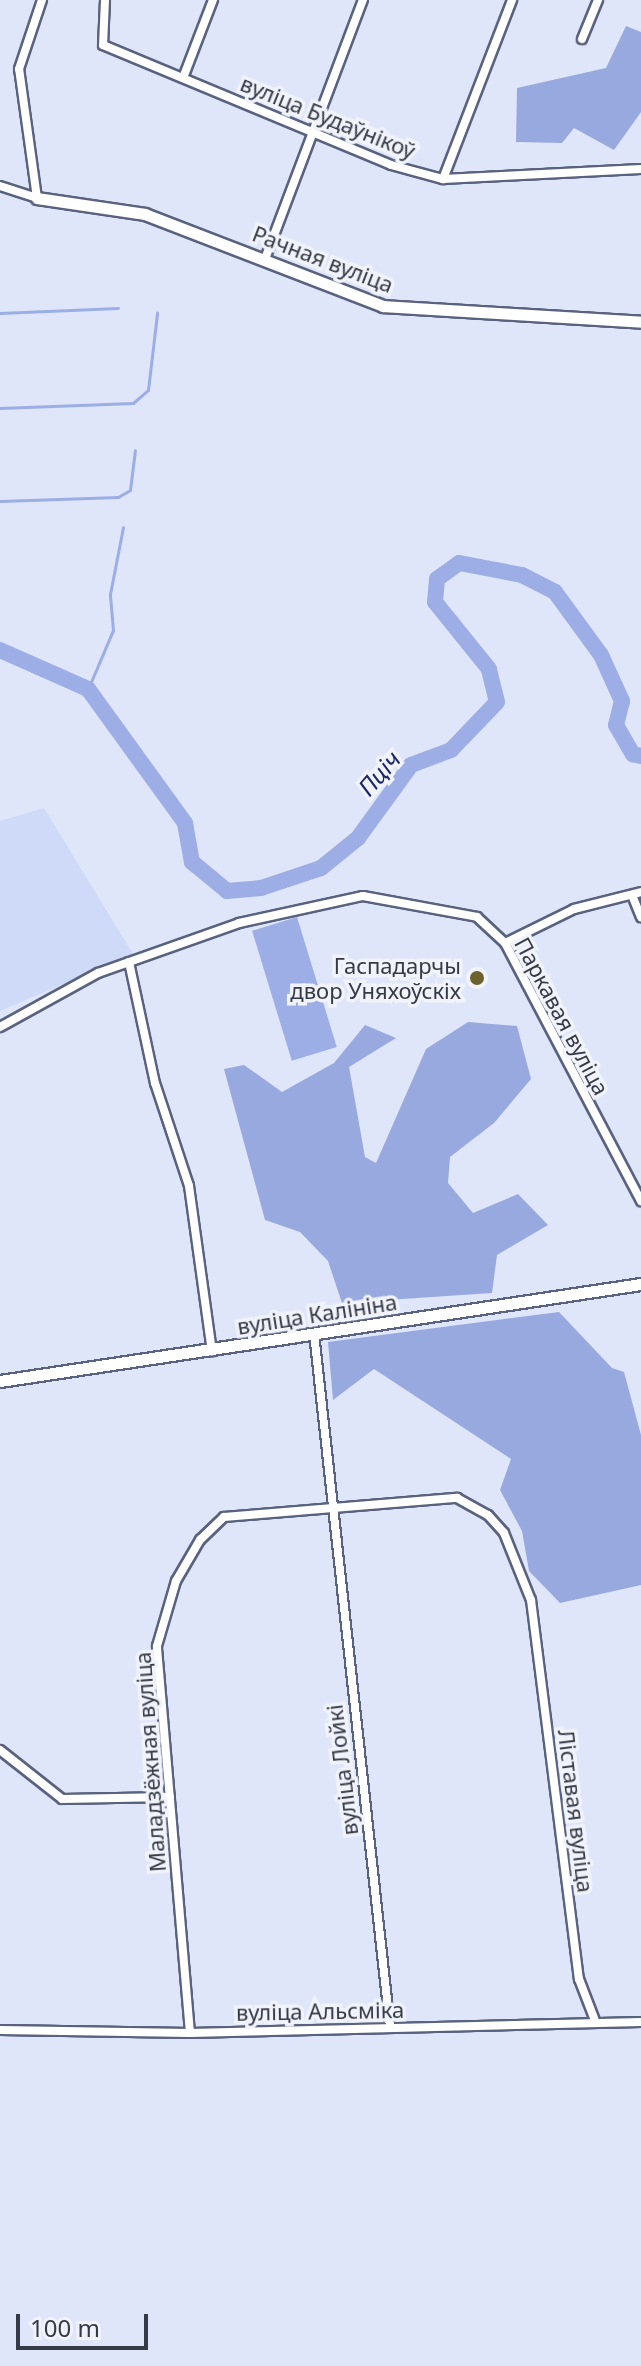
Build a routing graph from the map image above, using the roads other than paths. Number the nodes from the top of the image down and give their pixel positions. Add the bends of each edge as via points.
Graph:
1 (42, 0) edge
2 (105, 0) edge
3 (213, 0) edge
4 (363, 0) edge
5 (512, 0) edge
6 (598, 0) edge
7 (582, 39) dead end
8 (183, 78) junction
9 (312, 131) junction
10 (641, 169) edge
11 (443, 179) junction
12 (0, 186) edge
13 (37, 198) junction
14 (265, 259) junction
15 (641, 322) edge
16 (636, 893) edge
17 (641, 917) edge
18 (505, 943) junction
19 (129, 962) junction
20 (0, 1027) edge
21 (641, 1201) edge
22 (641, 1284) edge
23 (314, 1333) junction
24 (212, 1352) junction
25 (0, 1381) edge
26 (329, 1508) junction
27 (0, 1750) edge
28 (170, 1797) junction
29 (641, 2022) edge
30 (596, 2023) junction
31 (390, 2027) junction
32 (0, 2030) edge
33 (190, 2033) junction

1 - 13 street via 19,69
2 - 8 street, вуліца Будаўнікоў via 103,45
3 - 8 street
4 - 9 street
5 - 11 street
6 - 7 street
8 - 9 street, вуліца Будаўнікоў
9 - 11 street, вуліца Будаўнікоў
9 - 14 street
10 - 11 street, вуліца Будаўнікоў
12 - 13 street, Рачная вуліца
13 - 14 street, Рачная вуліца via 131,210
14 - 15 street, Рачная вуліца via 383,306
16 - 17 street
16 - 18 street via 574,909
18 - 19 street, Паркавая вуліца via 477,917 363,896 239,923
18 - 21 street, Паркавая вуліца
19 - 20 street, Паркавая вуліца
19 - 24 street via 155,1083 189,1186
22 - 23 street, вуліца Калініна
23 - 24 street, вуліца Калініна
23 - 26 street, вуліца Лойкі
24 - 25 street, вуліца Калініна
26 - 28 street, Маладзёжная вуліца via 224,1517 200,1540 176,1581 157,1646
26 - 30 street, Ліставая вуліца via 457,1498 488,1515 504,1533 531,1600 579,1979
26 - 31 street, вуліца Лойкі
27 - 28 street via 62,1799
28 - 33 street, Маладзёжная вуліца
29 - 30 street, вуліца Альсміка
30 - 31 street, вуліца Альсміка
31 - 33 street, вуліца Альсміка
32 - 33 street, вуліца Альсміка

